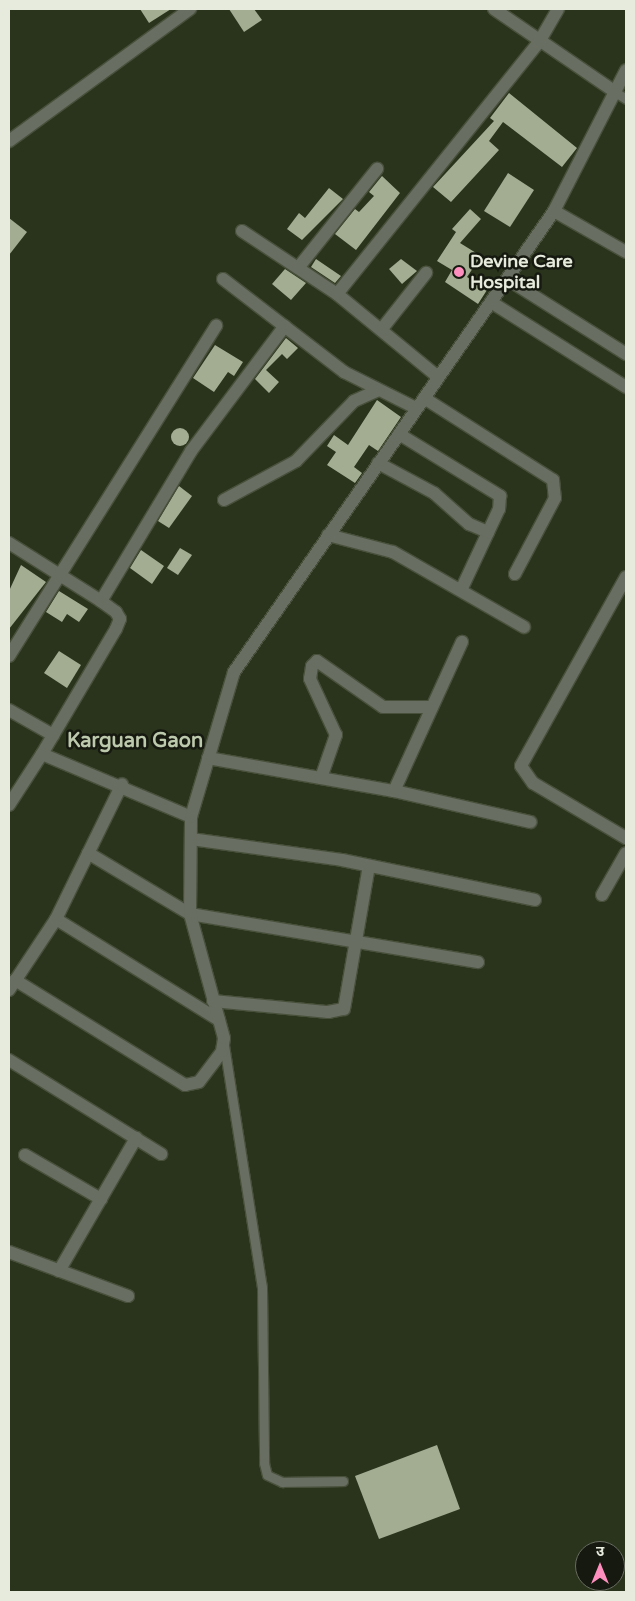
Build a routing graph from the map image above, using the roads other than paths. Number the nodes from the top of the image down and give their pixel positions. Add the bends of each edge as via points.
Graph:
1 (190, 9) edge
2 (494, 9) edge
3 (558, 9) edge
4 (512, 14) edge
5 (539, 42) junction
6 (626, 70) edge
7 (615, 92) junction
8 (626, 99) edge
9 (9, 141) edge
10 (377, 169) dead end
11 (554, 210) junction
12 (242, 231) dead end
13 (626, 252) edge
14 (298, 268) junction
15 (426, 274) dead end
16 (223, 279) dead end
17 (507, 279) junction
18 (337, 294) junction
19 (491, 302) junction
20 (216, 326) dead end
21 (285, 326) junction
22 (381, 330) junction
23 (626, 354) edge
24 (438, 377) junction
25 (626, 387) edge
26 (379, 390) junction
27 (420, 403) junction
28 (399, 434) junction
29 (378, 463) junction
30 (224, 500) dead end
31 (488, 532) junction
32 (328, 536) junction
33 (9, 543) edge
34 (60, 574) junction
35 (515, 574) dead end
36 (626, 577) edge
37 (461, 590) junction
38 (101, 601) junction
39 (524, 627) dead end
40 (462, 642) dead end
41 (9, 656) edge
42 (432, 707) junction
43 (9, 710) edge
44 (53, 735) junction
45 (42, 754) junction
46 (208, 758) junction
47 (322, 778) junction
48 (122, 784) junction
49 (394, 791) junction
50 (9, 805) edge
51 (191, 817) junction
52 (531, 822) dead end
53 (626, 838) edge
54 (191, 839) junction
55 (626, 852) edge
56 (88, 853) junction
57 (369, 866) junction
58 (602, 895) dead end
59 (534, 900) dead end
60 (190, 914) junction
61 (56, 919) junction
62 (358, 942) junction
63 (478, 962) dead end
64 (12, 985) edge
65 (213, 1001) junction
66 (219, 1020) junction
67 (224, 1044) junction
68 (9, 1060) edge
69 (136, 1138) junction
70 (25, 1154) dead end
71 (162, 1154) dead end
72 (101, 1198) junction
73 (9, 1252) edge
74 (59, 1271) junction
75 (128, 1296) dead end
76 (344, 1481) dead end

1 - 9 street
2 - 4 street
3 - 5 street
4 - 5 street
5 - 7 street
5 - 18 street
6 - 7 street
7 - 8 lane
7 - 11 street
10 - 14 street
11 - 13 street
11 - 17 street
12 - 14 street
14 - 18 street
15 - 22 street
16 - 21 street
17 - 19 street
17 - 23 street
18 - 22 street
19 - 24 street
19 - 25 street
20 - 34 street
21 - 26 street via 344,372
21 - 38 street via 191,451
22 - 24 street
24 - 27 street
26 - 27 street
26 - 30 street via 354,400 296,461
27 - 28 street
27 - 35 street via 553,480 555,498
28 - 29 street
28 - 31 street via 496,491 499,509
29 - 31 street via 434,493 468,524
29 - 32 street
31 - 37 street
32 - 37 street via 393,552
32 - 46 street via 234,672
33 - 34 street
34 - 38 street
34 - 41 street
36 - 53 street via 521,766 533,784
37 - 39 street
38 - 44 street via 120,619
40 - 42 street
42 - 47 street via 383,708 326,663 317,661 312,666 310,679 336,735
42 - 49 street
43 - 44 street
44 - 45 street
45 - 48 street
45 - 50 street
46 - 47 street
46 - 51 street
47 - 49 street
48 - 51 street
48 - 56 street
49 - 52 street
51 - 54 street
54 - 57 street
54 - 60 street
55 - 58 street
56 - 60 street
56 - 61 street
57 - 59 street
57 - 62 street
60 - 62 street
60 - 65 street
61 - 64 street
61 - 66 street
62 - 63 street
62 - 65 street via 344,1009 328,1012
64 - 67 street via 185,1085 199,1082
65 - 66 street
66 - 67 street
67 - 76 lane via 262,1287 266,1469 272,1479 282,1482
68 - 69 street
69 - 71 street
69 - 72 street
70 - 72 street
72 - 74 street
73 - 74 street
74 - 75 street

